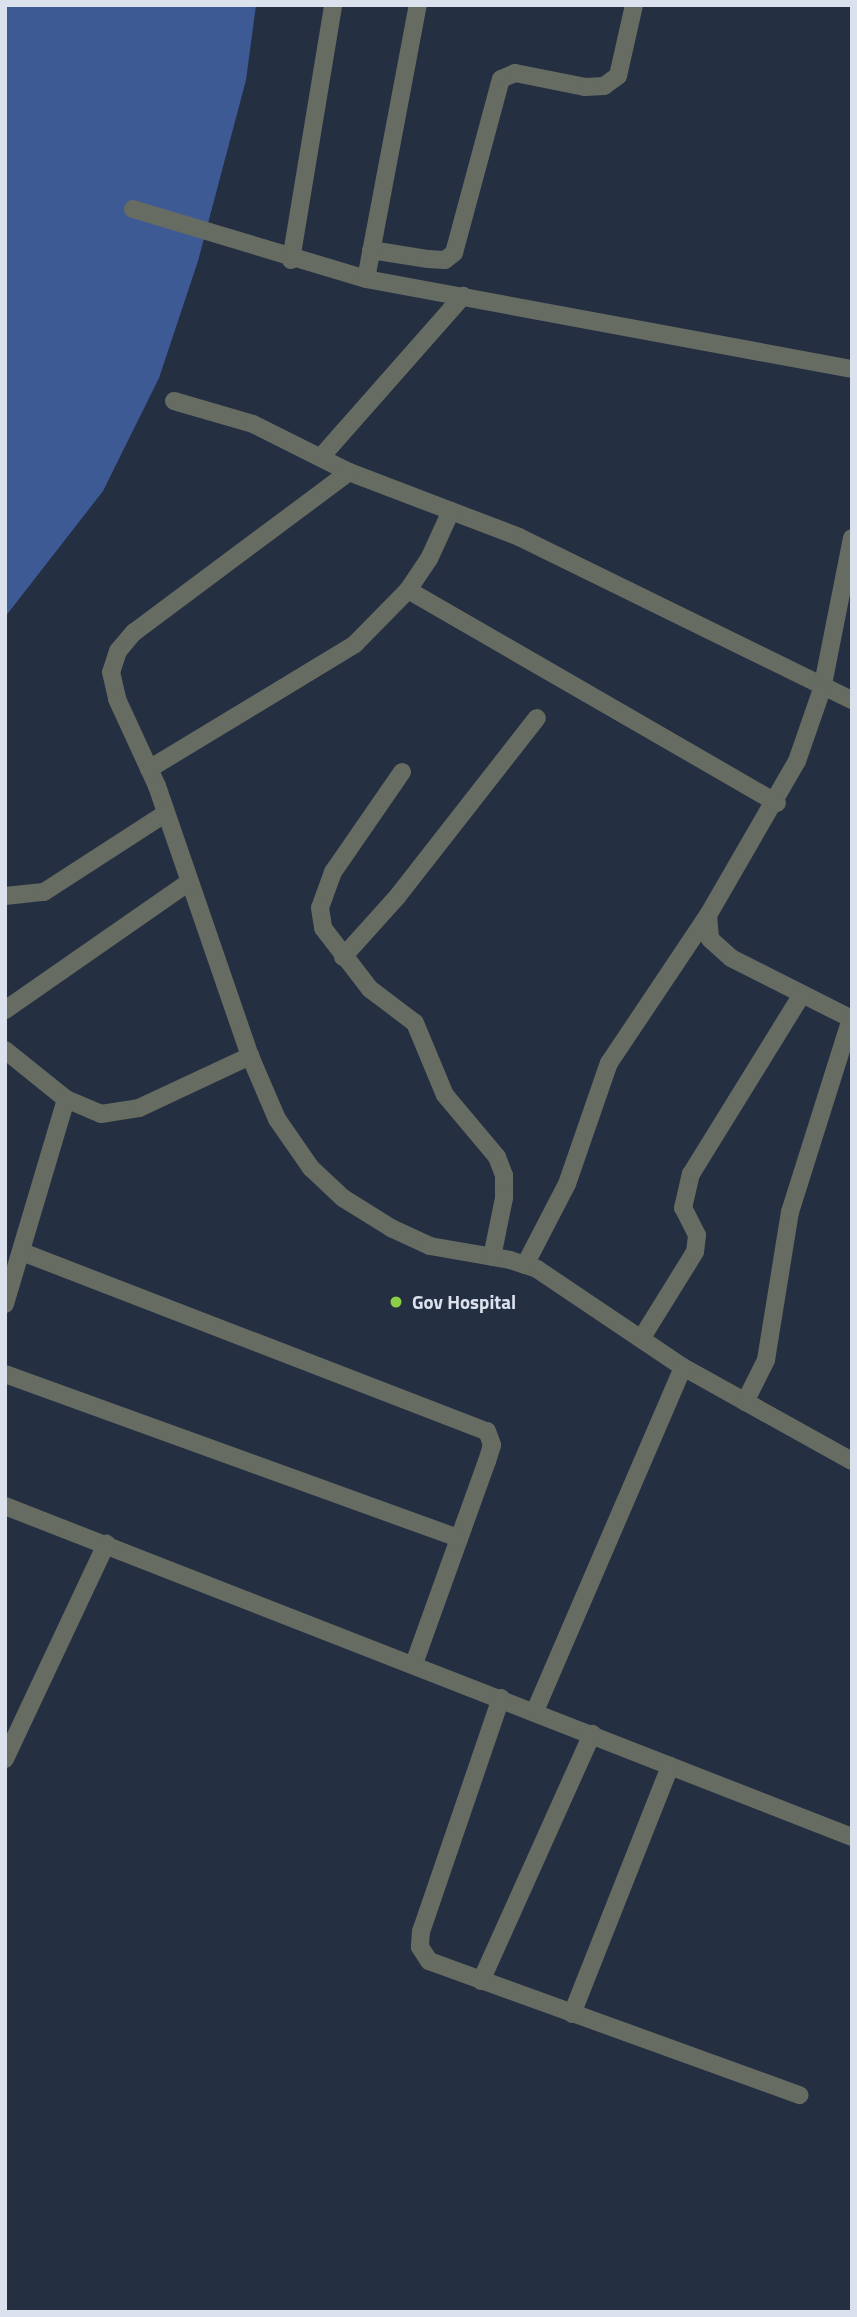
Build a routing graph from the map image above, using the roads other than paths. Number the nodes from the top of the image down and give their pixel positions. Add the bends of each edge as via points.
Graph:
1 (333, 5) edge
2 (418, 5) edge
3 (634, 5) edge
4 (133, 209) dead end
5 (371, 250) junction
6 (291, 260) junction
7 (366, 279) junction
8 (463, 296) junction
9 (852, 369) edge
10 (174, 401) dead end
11 (321, 457) junction
12 (349, 472) junction
13 (450, 510) junction
14 (852, 538) edge
15 (408, 590) junction
16 (822, 689) junction
17 (852, 700) edge
18 (537, 718) dead end
19 (149, 769) junction
20 (402, 772) dead end
21 (777, 803) junction
22 (166, 813) junction
23 (189, 882) junction
24 (5, 897) edge
25 (708, 915) junction
26 (344, 957) junction
27 (802, 994) junction
28 (5, 1010) edge
29 (851, 1019) edge
30 (5, 1050) edge
31 (250, 1056) junction
32 (66, 1098) junction
33 (22, 1252) junction
34 (492, 1257) junction
35 (525, 1265) junction
36 (5, 1304) edge
37 (641, 1339) junction
38 (683, 1367) junction
39 (5, 1374) edge
40 (745, 1402) junction
41 (852, 1461) edge
42 (5, 1506) edge
43 (459, 1538) junction
44 (106, 1544) junction
45 (414, 1664) junction
46 (501, 1698) junction
47 (535, 1711) junction
48 (592, 1734) junction
49 (5, 1759) edge
50 (670, 1766) junction
51 (852, 1837) edge
52 (481, 1981) junction
53 (572, 2014) junction
54 (799, 2095) dead end

1 - 6 street
2 - 5 street
3 - 5 street via 618,76 604,86 585,87 515,72 501,79 454,253 436,260
4 - 6 street
5 - 7 street
6 - 7 street
7 - 8 street
8 - 9 street
8 - 11 street
10 - 11 street via 253,424
11 - 12 street
12 - 13 street
12 - 19 street via 134,632 118,651 111,672 117,699
13 - 15 street via 429,559
13 - 16 street via 540,547
14 - 16 street
15 - 19 street via 355,644 328,663
15 - 21 street
16 - 17 street
16 - 21 street
18 - 26 street via 397,897
19 - 22 street
20 - 26 street via 324,890 323,928
21 - 25 street
22 - 23 street
22 - 24 street via 44,892
23 - 28 street
23 - 31 street
25 - 27 street via 710,939 731,958
25 - 35 street via 609,1063 566,1184
26 - 34 street via 370,989 415,1023 444,1095 497,1157 505,1175 504,1198
27 - 29 street
27 - 37 street via 691,1174 683,1208 697,1235 695,1252
29 - 40 street via 790,1212 766,1360
30 - 32 street
31 - 32 street via 118,1114 101,1114
31 - 34 street via 277,1119 311,1168 343,1198 430,1246
32 - 33 street
33 - 36 street
33 - 43 street via 487,1431 492,1445
34 - 35 street
35 - 37 street
37 - 38 street
38 - 40 street
38 - 47 street
39 - 43 street
40 - 41 street
42 - 44 street
43 - 45 street
44 - 45 street
44 - 49 street
45 - 46 street
46 - 47 street
46 - 52 street via 421,1931 420,1947 429,1961
47 - 48 street
48 - 50 street
48 - 52 street
50 - 51 street
50 - 53 street
52 - 53 street
53 - 54 street

